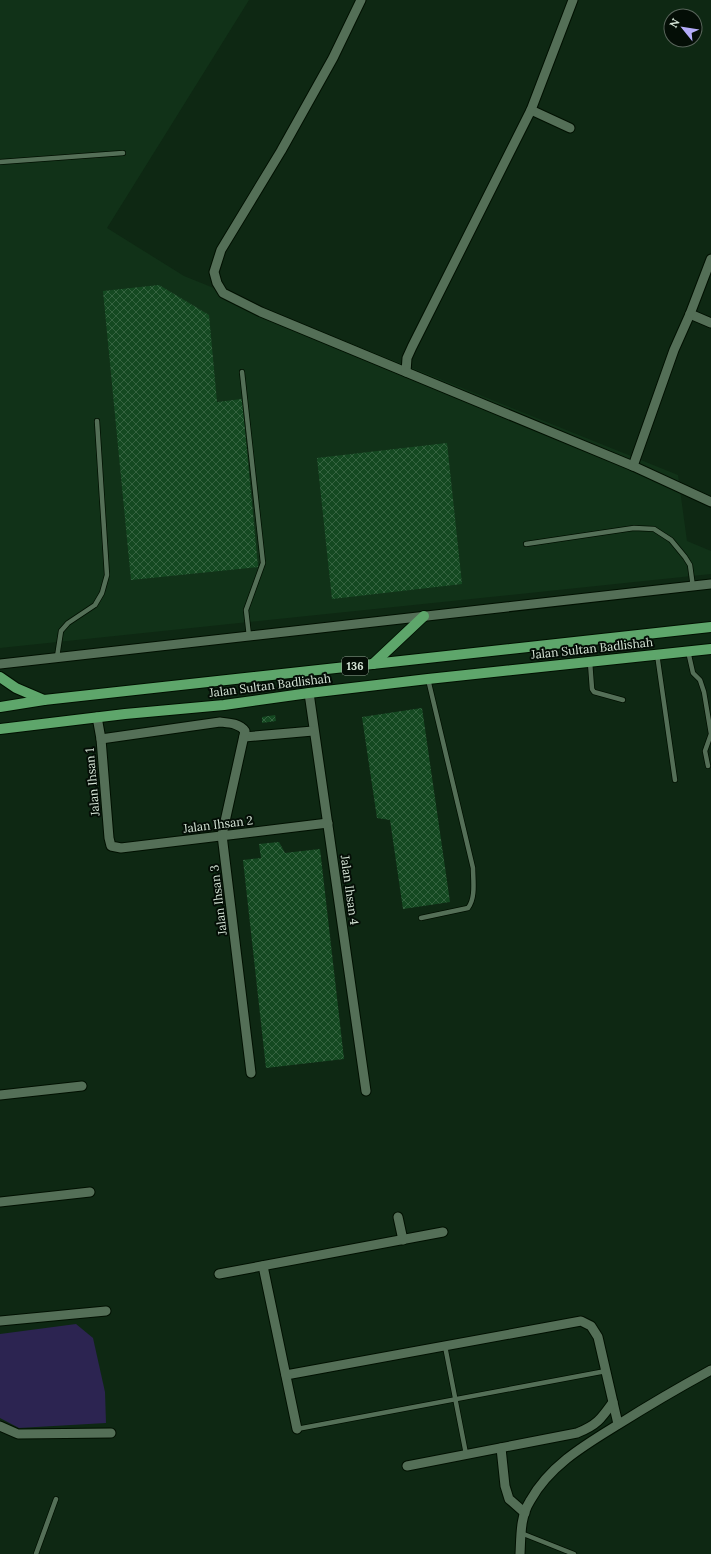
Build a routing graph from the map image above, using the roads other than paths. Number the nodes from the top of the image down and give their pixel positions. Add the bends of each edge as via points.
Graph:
1 (361, 0) edge
2 (574, 0) edge
3 (531, 110) junction
4 (570, 128) dead end
5 (123, 153) dead end
6 (0, 162) edge
7 (711, 259) edge
8 (690, 314) junction
9 (711, 323) edge
10 (242, 372) dead end
11 (406, 372) junction
12 (97, 421) dead end
13 (633, 466) junction
14 (711, 502) edge
15 (526, 544) dead end
16 (711, 584) edge
17 (693, 587) junction
18 (424, 616) junction
19 (711, 627) edge
20 (249, 636) junction
21 (711, 649) edge
22 (688, 651) junction
23 (657, 654) junction
24 (57, 657) junction
25 (590, 662) junction
26 (0, 664) edge
27 (373, 664) junction
28 (0, 677) edge
29 (428, 679) junction
30 (309, 693) junction
31 (44, 700) junction
32 (623, 700) dead end
33 (0, 707) edge
34 (97, 717) junction
35 (0, 729) edge
36 (313, 731) junction
37 (244, 736) junction
38 (101, 739) junction
39 (708, 766) dead end
40 (676, 780) dead end
41 (328, 823) junction
42 (222, 835) junction
43 (111, 846) joint
44 (422, 918) dead end
45 (251, 1074) dead end
46 (82, 1086) dead end
47 (366, 1091) dead end
48 (0, 1094) edge
49 (90, 1192) dead end
50 (0, 1202) edge
51 (398, 1217) dead end
52 (443, 1232) dead end
53 (403, 1240) junction
54 (263, 1266) junction
55 (219, 1274) dead end
56 (106, 1311) dead end
57 (0, 1320) edge
58 (445, 1346) junction
59 (711, 1370) edge
60 (606, 1371) junction
61 (286, 1375) junction
62 (455, 1400) junction
63 (613, 1402) junction
64 (618, 1424) junction
65 (0, 1426) edge
66 (297, 1429) joint
67 (111, 1432) dead end
68 (501, 1448) junction
69 (466, 1454) junction
70 (407, 1466) dead end
71 (56, 1500) dead end
72 (525, 1513) junction
73 (521, 1534) junction
74 (36, 1554) edge
75 (520, 1554) edge
76 (574, 1554) edge

1 - 11 street via 333,58 281,151 221,250 214,272 223,293
2 - 3 street
3 - 4 street
3 - 11 street via 406,358
5 - 6 lane
7 - 8 street
8 - 9 street
8 - 13 street via 671,358
10 - 20 lane via 263,564 246,610
11 - 13 street
12 - 24 lane via 107,575 102,593 95,605 68,623 61,631
13 - 14 street
15 - 17 lane via 634,528 654,528 671,540 685,556 690,565
16 - 17 street
17 - 18 street
18 - 20 street
18 - 27 main road
19 - 27 main road, Jalan Sultan Badlishah / 136
20 - 24 street
21 - 22 main road, Jalan Sultan Badlishah / 136
22 - 23 main road, Jalan Sultan Badlishah / 136
22 - 39 lane via 693,673 700,680 704,692 711,734 705,751
23 - 25 main road, Jalan Sultan Badlishah / 136
23 - 40 lane
24 - 26 street
25 - 29 main road, Jalan Sultan Badlishah / 136
25 - 32 lane via 594,692
27 - 31 main road, Jalan Sultan Badlishah / 136
28 - 31 main road via 16,688
29 - 30 main road, Jalan Sultan Badlishah / 136
29 - 44 lane via 473,868 473,891 468,908
30 - 34 main road, Jalan Sultan Badlishah / 136 via 224,705
30 - 36 street, Jalan Ihsan 4
31 - 33 main road, Jalan Sultan Badlishah / 136
34 - 35 main road, Jalan Sultan Badlishah / 136
34 - 38 street, Jalan Ihsan 1
36 - 37 street
36 - 41 street, Jalan Ihsan 4
37 - 38 street, Jalan Ihsan 3 via 242,727 220,722
37 - 42 street, Jalan Ihsan 3
38 - 43 street, Jalan Ihsan 1
41 - 42 street, Jalan Ihsan 2
41 - 47 street, Jalan Ihsan 4
42 - 43 street, Jalan Ihsan 2 via 121,848
42 - 45 street, Jalan Ihsan 3
46 - 48 street
49 - 50 street
51 - 53 street
52 - 53 street
53 - 54 street
54 - 55 street
54 - 61 street
56 - 57 street
58 - 60 street via 581,1321 591,1326 598,1337
58 - 61 street
58 - 62 lane
59 - 64 street
60 - 62 lane
60 - 63 street
61 - 66 street
62 - 66 lane
62 - 69 lane
63 - 64 street
63 - 68 street via 599,1421 590,1428 577,1433
64 - 72 street via 578,1449 549,1474 529,1501
65 - 67 street via 18,1434
68 - 69 street
68 - 72 street via 509,1499
69 - 70 street
71 - 74 lane
72 - 73 street
73 - 75 street
73 - 76 lane

